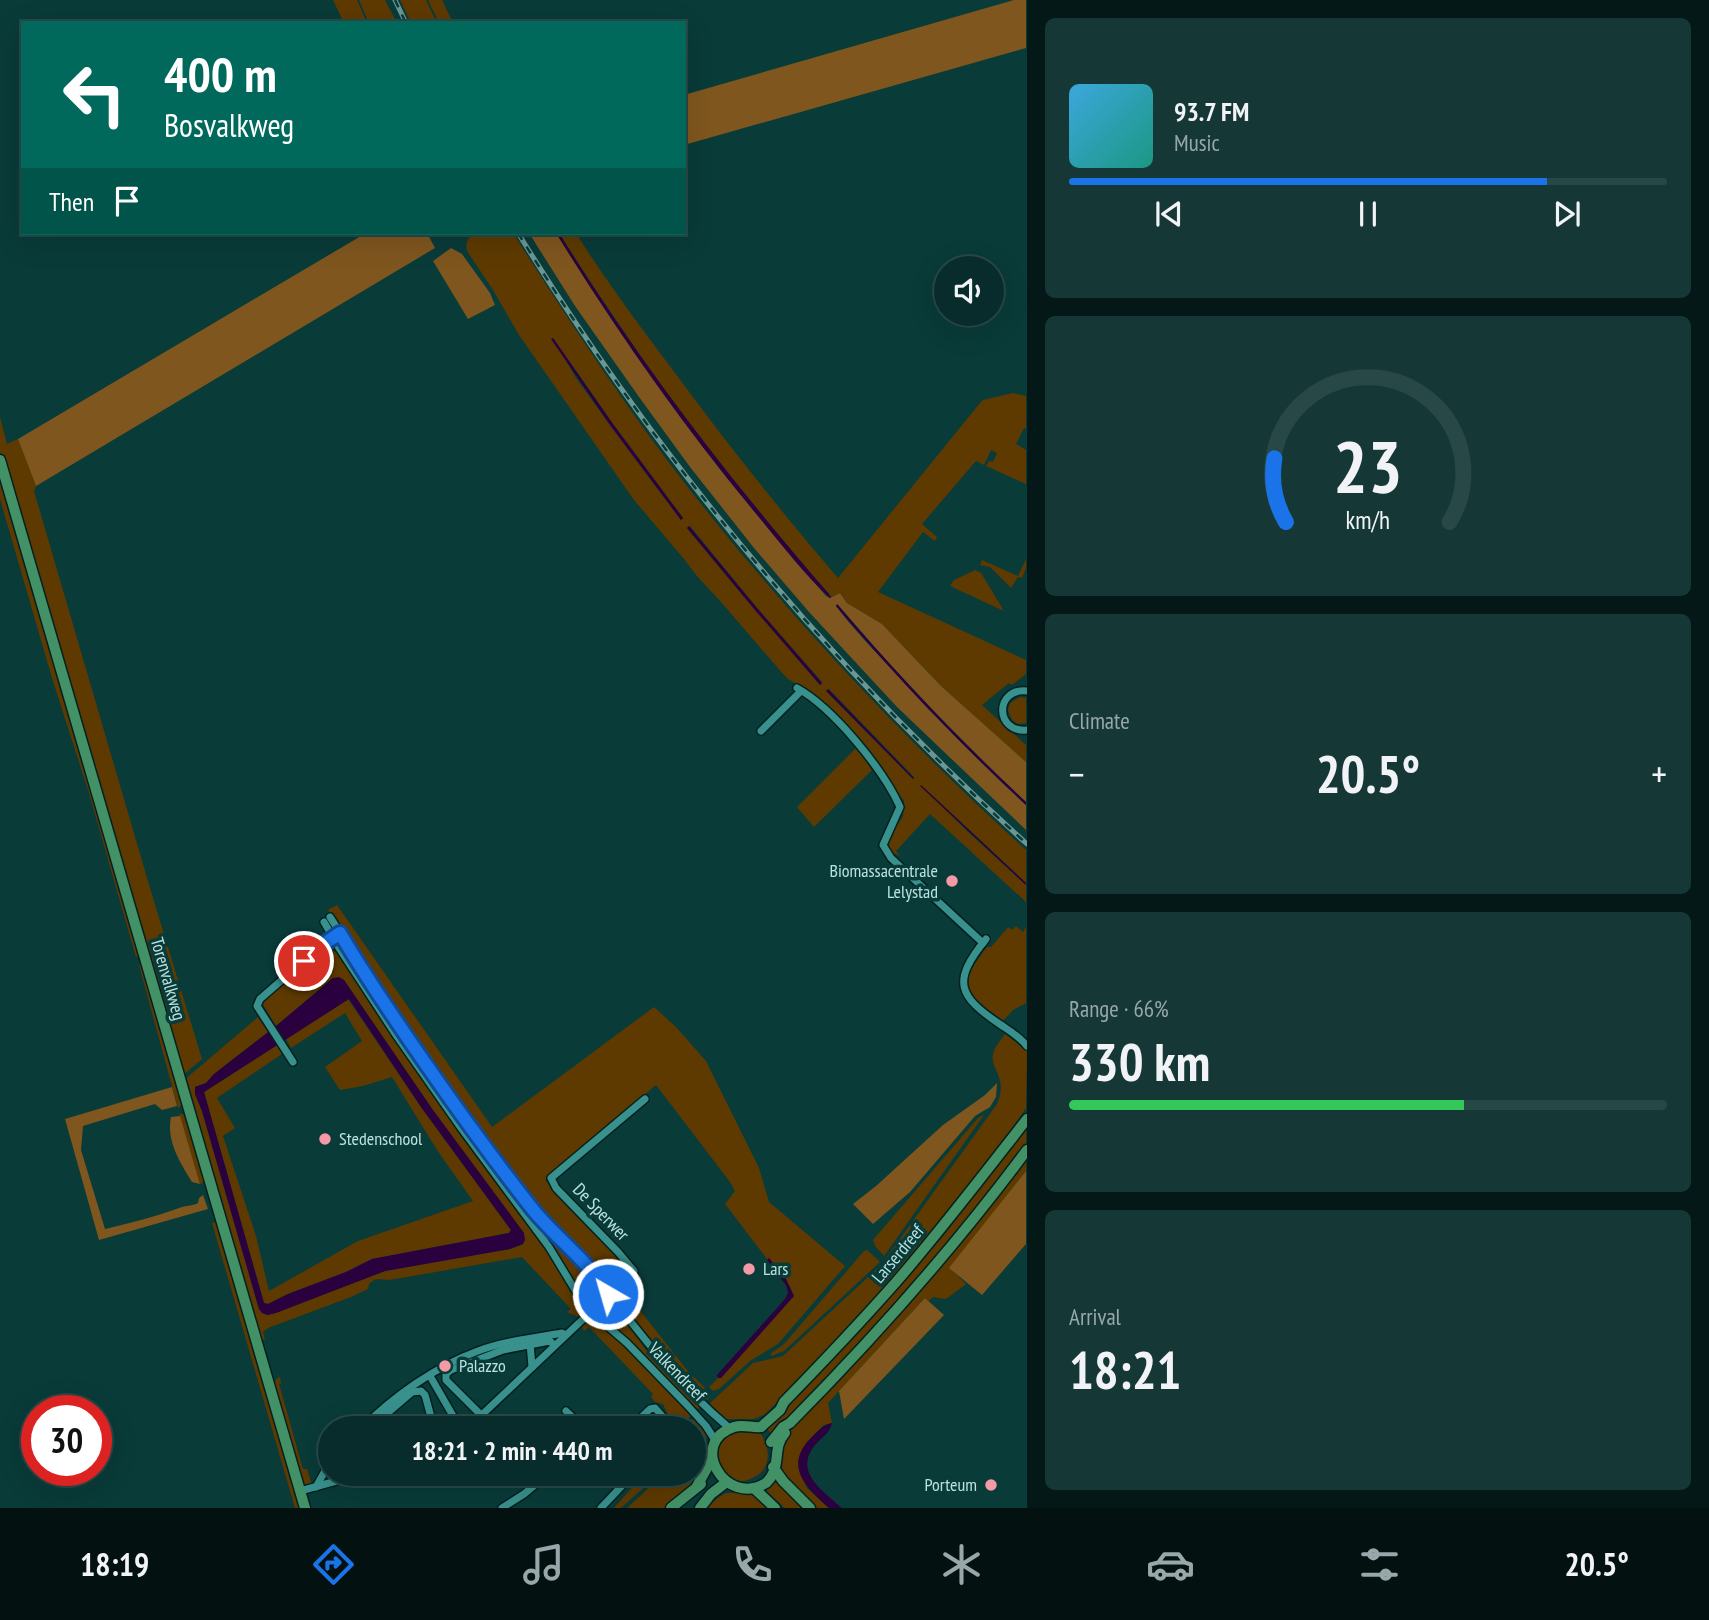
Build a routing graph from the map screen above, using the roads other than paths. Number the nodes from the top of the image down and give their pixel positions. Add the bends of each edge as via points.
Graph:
1 (0, 460) edge
2 (1027, 691) edge
3 (1027, 730) edge
4 (761, 731) dead end
5 (327, 919) dead end
6 (337, 936) junction
7 (1025, 1042) edge
8 (293, 1062) dead end
9 (645, 1099) dead end
10 (1027, 1119) edge
11 (1027, 1150) edge
12 (608, 1294) junction
13 (590, 1310) junction
14 (565, 1335) junction
15 (530, 1341) junction
16 (554, 1345) junction
17 (532, 1367) junction
18 (430, 1376) junction
19 (566, 1410) dead end
20 (481, 1415) joint
21 (374, 1416) edge
22 (384, 1416) edge
23 (431, 1416) edge
24 (453, 1416) edge
25 (572, 1416) edge
26 (643, 1416) edge
27 (662, 1416) edge
28 (726, 1425) junction
29 (758, 1425) junction
30 (715, 1439) junction
31 (775, 1443) junction
32 (773, 1468) junction
33 (711, 1470) junction
34 (318, 1483) edge
35 (320, 1486) edge
36 (534, 1486) edge
37 (622, 1486) edge
38 (727, 1486) junction
39 (316, 1487) junction
40 (754, 1489) junction
41 (300, 1492) junction
42 (703, 1505) edge
43 (305, 1508) edge
44 (502, 1508) edge
45 (601, 1508) edge
46 (671, 1508) edge
47 (775, 1508) edge
48 (810, 1508) edge

1 - 41 main road, Torenvalkweg
2 - 3 street via 1009,695 1002,712 1008,725
4 - 7 street via 799,690 815,699 862,747 900,807 883,845 891,858 984,941 965,969 965,993
5 - 6 street, Valkendreef
6 - 8 street via 257,1006
6 - 12 street, Valkendreef via 504,1173
6 - 13 street, Valkendreef via 396,1035
9 - 12 street, De Sperwer via 551,1178 634,1271
10 - 29 main road, Larserdreef via 901,1276 780,1410
11 - 31 main road, Larserdreef via 925,1277
12 - 13 street
12 - 28 street, Valkendreef via 661,1361
13 - 14 street
13 - 30 street, Valkendreef via 627,1343
14 - 15 street
14 - 16 street
15 - 16 street
15 - 17 street
15 - 18 street via 481,1350
15 - 20 street via 446,1374 446,1380
16 - 17 street
17 - 20 street
18 - 21 street
18 - 24 street
19 - 25 street
22 - 23 street via 412,1392 421,1391
26 - 27 street via 655,1408
28 - 29 main road via 740,1421
28 - 30 main road
29 - 30 main road via 733,1427
29 - 31 main road
30 - 33 main road
31 - 32 main road
32 - 38 main road via 752,1485
32 - 40 main road via 767,1481
32 - 48 main road
33 - 38 main road
33 - 46 main road via 704,1483
34 - 39 street
35 - 39 street
36 - 44 street
37 - 45 street
38 - 40 main road via 740,1491
38 - 42 main road via 711,1494
39 - 41 street
40 - 47 main road
41 - 43 main road, Torenvalkweg

